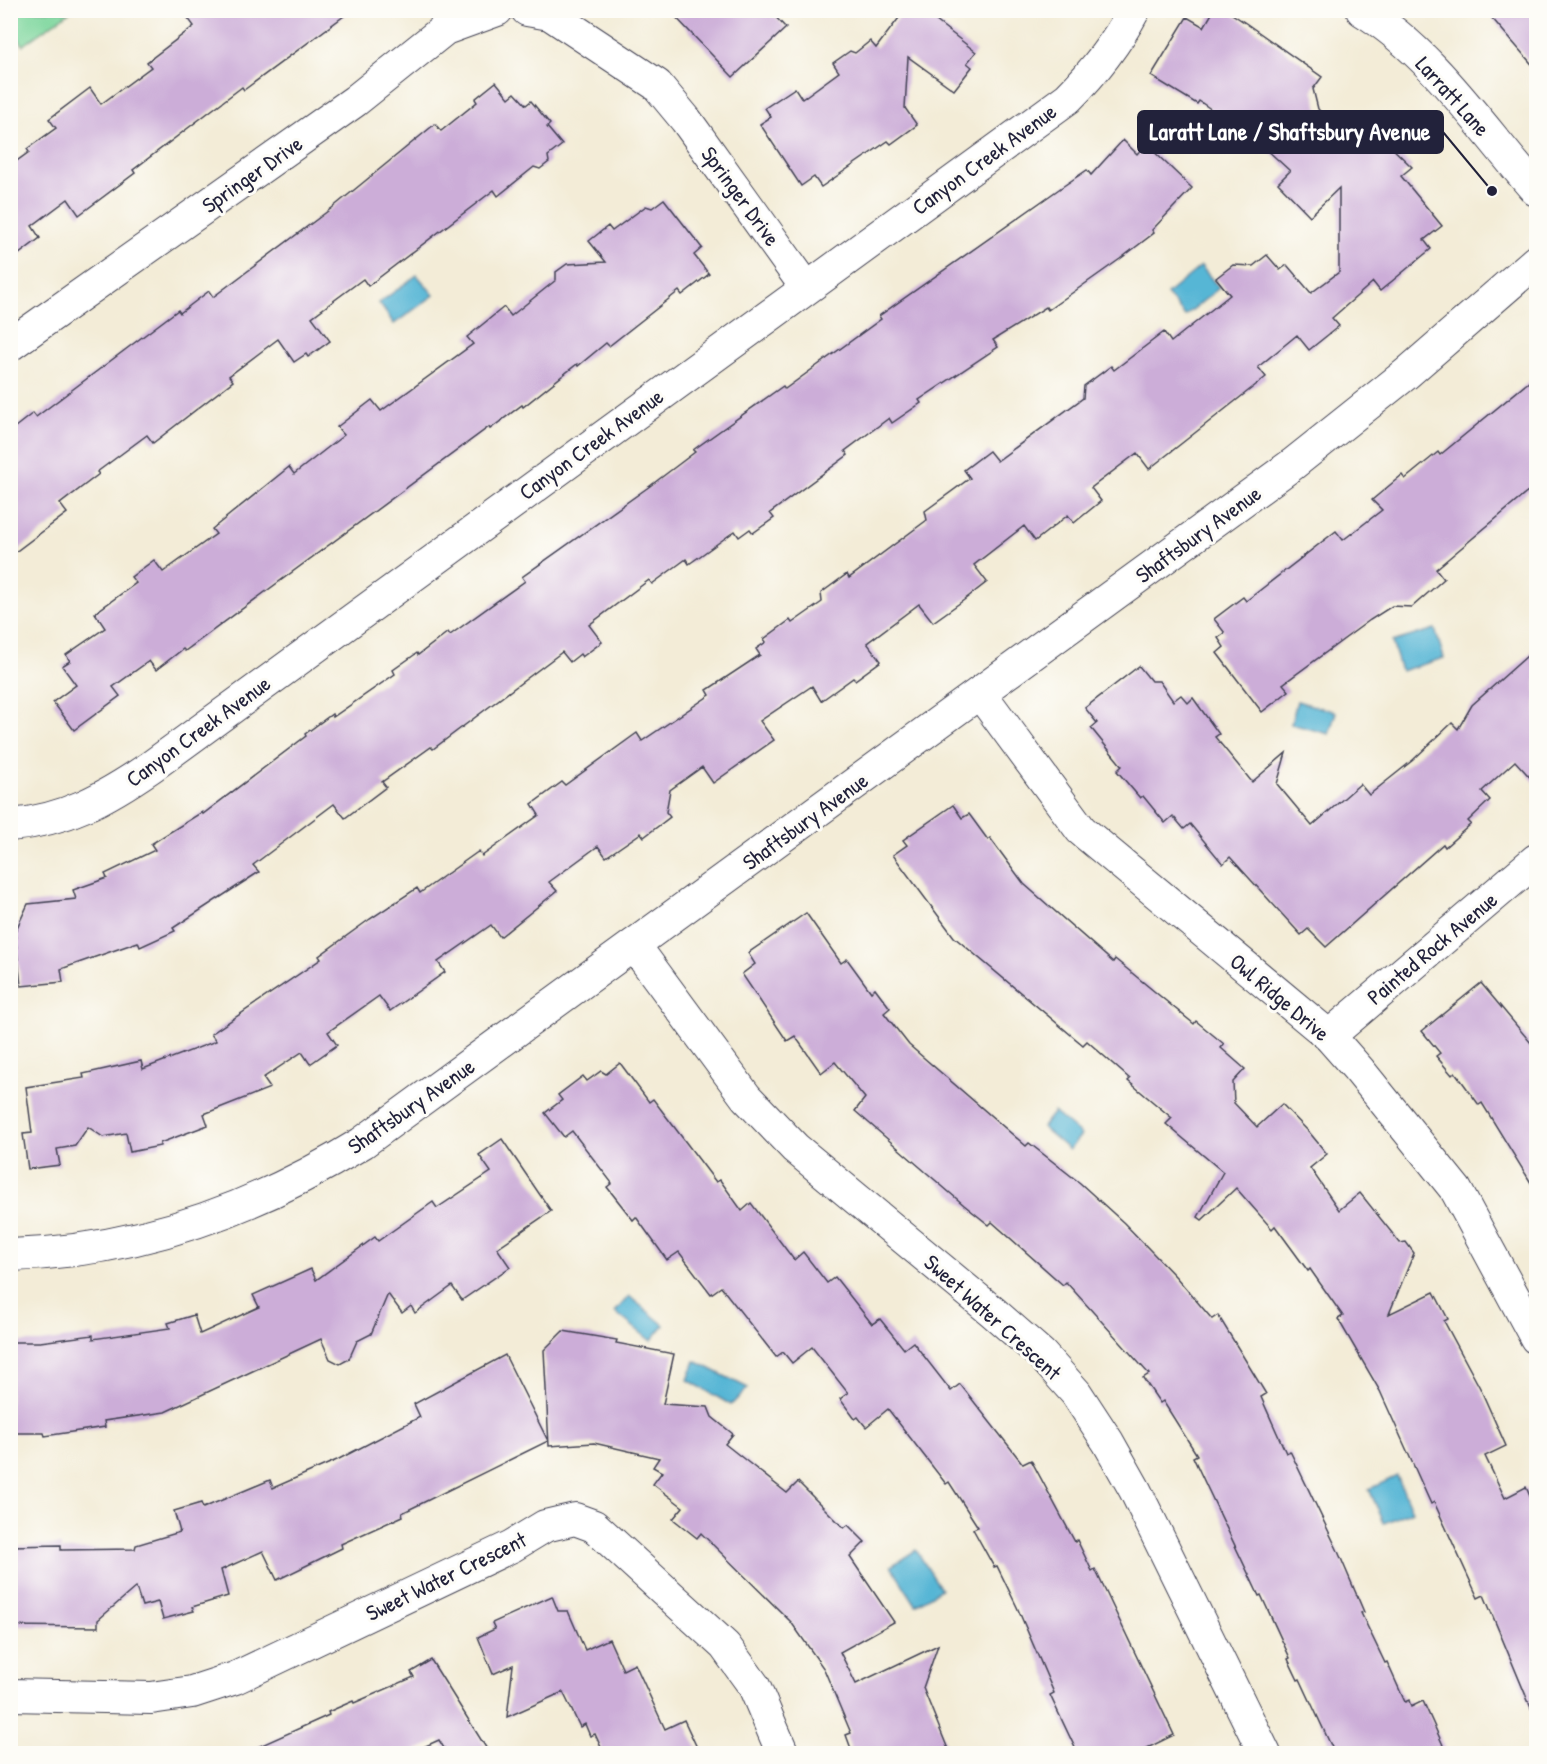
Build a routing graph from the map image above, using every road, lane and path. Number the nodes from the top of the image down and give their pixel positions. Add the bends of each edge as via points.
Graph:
1 (497, 10) edge
2 (526, 10) edge
3 (1134, 10) edge
4 (1362, 10) edge
5 (1536, 190) edge
6 (1536, 261) edge
7 (806, 287) junction
8 (10, 345) edge
9 (980, 693) junction
10 (10, 825) edge
11 (1536, 860) edge
12 (634, 945) junction
13 (1329, 1036) junction
14 (10, 1255) edge
15 (1536, 1338) edge
16 (10, 1695) edge
17 (783, 1754) edge
18 (1265, 1754) edge

1 - 8 street, Springer Drive via 445,29 356,101
2 - 7 street, Springer Drive via 550,14 657,85
3 - 7 street, Canyon Creek Avenue via 1094,73 1068,98
4 - 5 street, Larratt Lane via 1389,26
6 - 9 street, Shaftsbury Avenue via 1293,465
7 - 10 street, Canyon Creek Avenue via 110,795 76,812 36,823
9 - 12 street, Shaftsbury Avenue
9 - 13 street, Owl Ridge Drive via 1081,830
11 - 13 street, Painted Rock Avenue
12 - 14 street, Shaftsbury Avenue via 399,1117 297,1181 219,1215 154,1236 74,1251
12 - 18 street, Sweet Water Crescent via 765,1120 1041,1354 1076,1393 1135,1490
13 - 15 street, Owl Ridge Drive via 1456,1190
16 - 17 street, Sweet Water Crescent via 151,1698 192,1692 235,1678 512,1546 545,1526 575,1519 594,1526 725,1646 754,1686

